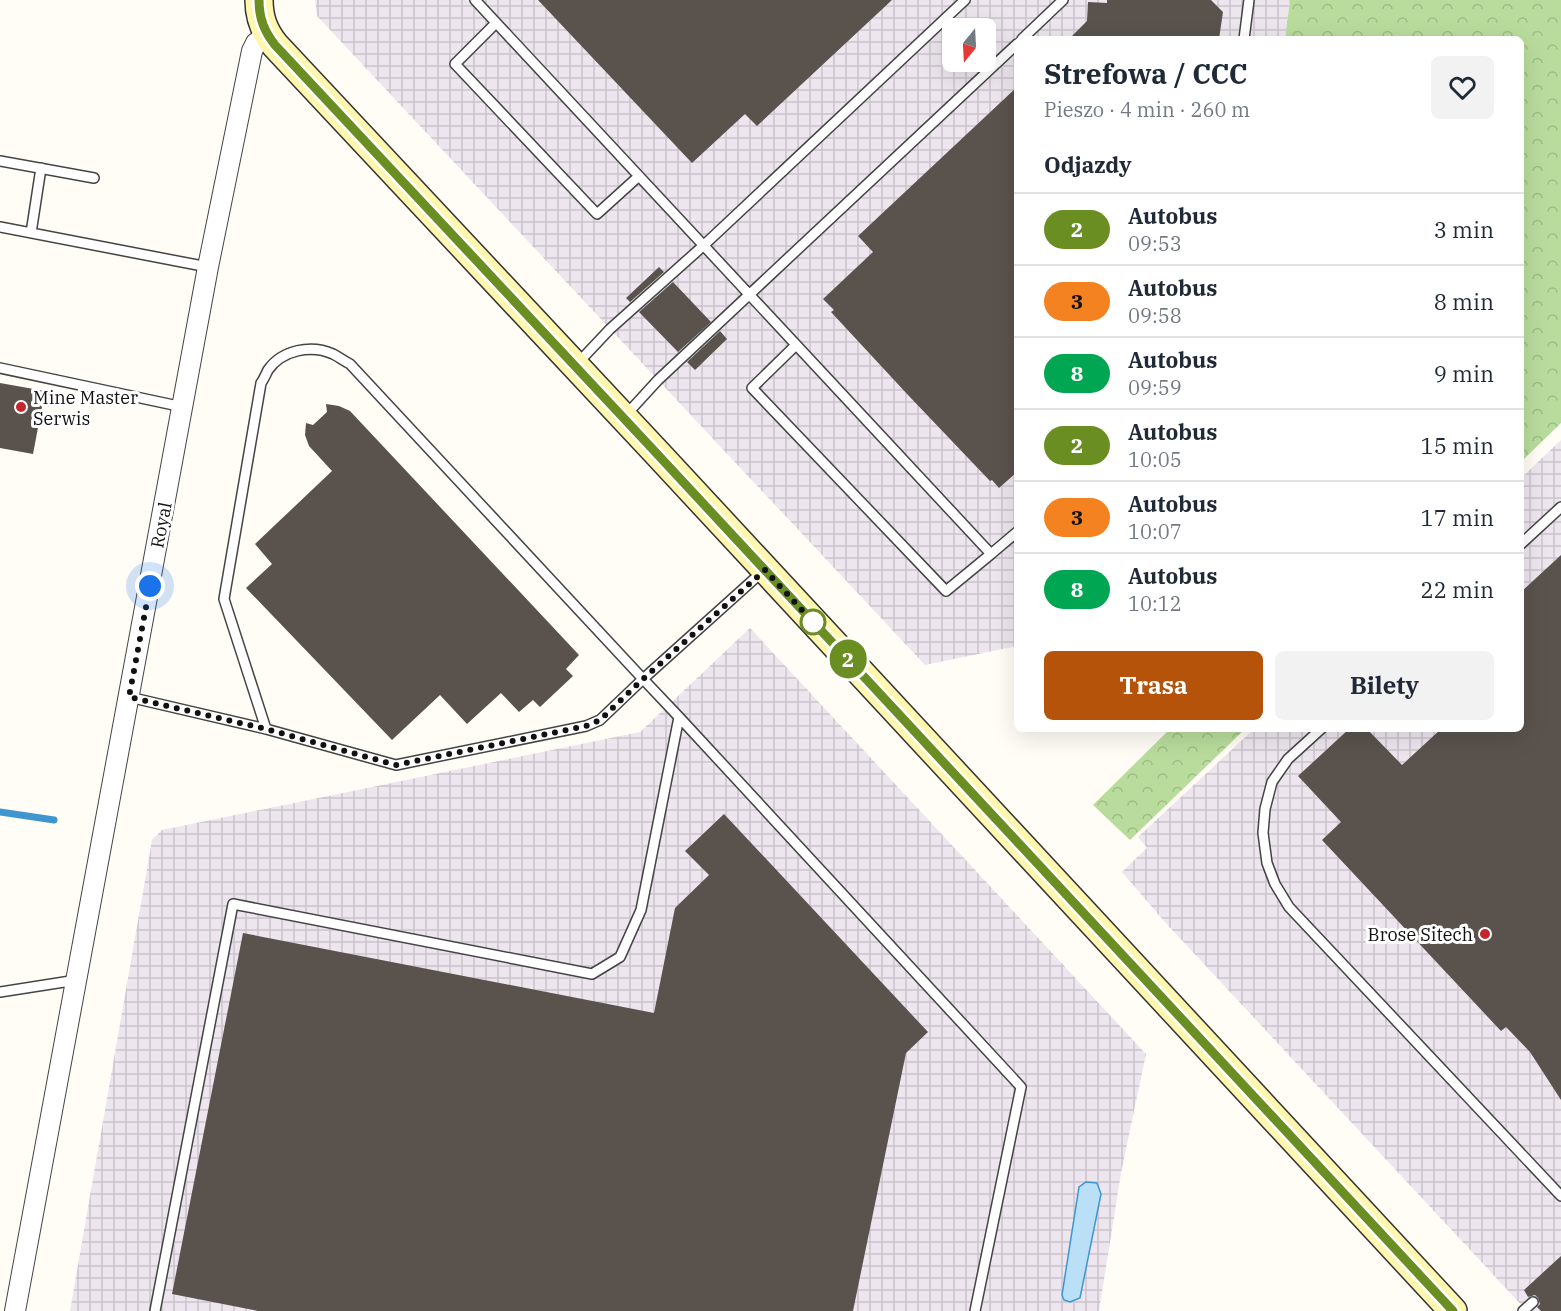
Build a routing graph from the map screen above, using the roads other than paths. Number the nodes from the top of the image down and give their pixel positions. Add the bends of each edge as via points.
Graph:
1 (259, 0) edge
2 (475, 0) edge
3 (965, 0) edge
4 (1063, 0) edge
5 (1249, 0) edge
6 (496, 23) junction
7 (267, 35) junction
8 (1025, 36) edge
9 (1244, 36) edge
10 (1014, 47) edge
11 (0, 161) edge
12 (41, 168) junction
13 (639, 176) junction
14 (94, 178) dead end
15 (0, 227) edge
16 (31, 233) junction
17 (703, 246) junction
18 (208, 267) junction
19 (749, 295) junction
20 (796, 345) junction
21 (575, 366) junction
22 (0, 368) edge
23 (183, 407) junction
24 (624, 418) junction
25 (1561, 507) edge
26 (1014, 535) edge
27 (1524, 541) edge
28 (991, 554) junction
29 (765, 570) junction
30 (643, 679) junction
31 (129, 697) junction
32 (679, 717) junction
33 (266, 729) junction
34 (1318, 732) edge
35 (77, 980) junction
36 (0, 992) edge
37 (1561, 1196) edge
38 (1533, 1302) dead end
39 (15, 1311) edge
40 (155, 1311) edge
41 (975, 1311) edge
42 (1453, 1311) edge
43 (1523, 1311) edge

1 - 7 street
2 - 6 lane
3 - 17 lane
4 - 8 lane
5 - 9 lane
6 - 13 lane
6 - 13 lane via 455,64 597,214
7 - 18 street, Royal via 252,51
7 - 21 street
10 - 19 lane
11 - 12 lane
12 - 14 lane
12 - 16 lane
13 - 17 lane
15 - 16 lane
16 - 18 lane
17 - 19 lane
17 - 21 lane via 610,328
18 - 23 street, Royal
19 - 20 lane
19 - 24 lane via 658,380
20 - 28 lane
20 - 28 lane via 752,388 946,591
21 - 24 street
22 - 23 lane
23 - 31 street, Royal
24 - 29 street
25 - 27 lane
26 - 28 lane
29 - 30 lane
29 - 42 street
30 - 32 lane
30 - 33 lane via 600,720 586,726 396,765
30 - 33 lane via 350,364 331,353 303,349 284,355 261,383 224,599
31 - 33 lane
31 - 35 street, Royal
32 - 40 lane via 641,910 620,957 592,974 233,904
32 - 41 lane via 1021,1087
34 - 37 lane via 1288,759 1272,782 1263,833 1275,884 1289,907
35 - 36 lane
35 - 39 street, Royal
38 - 43 lane

